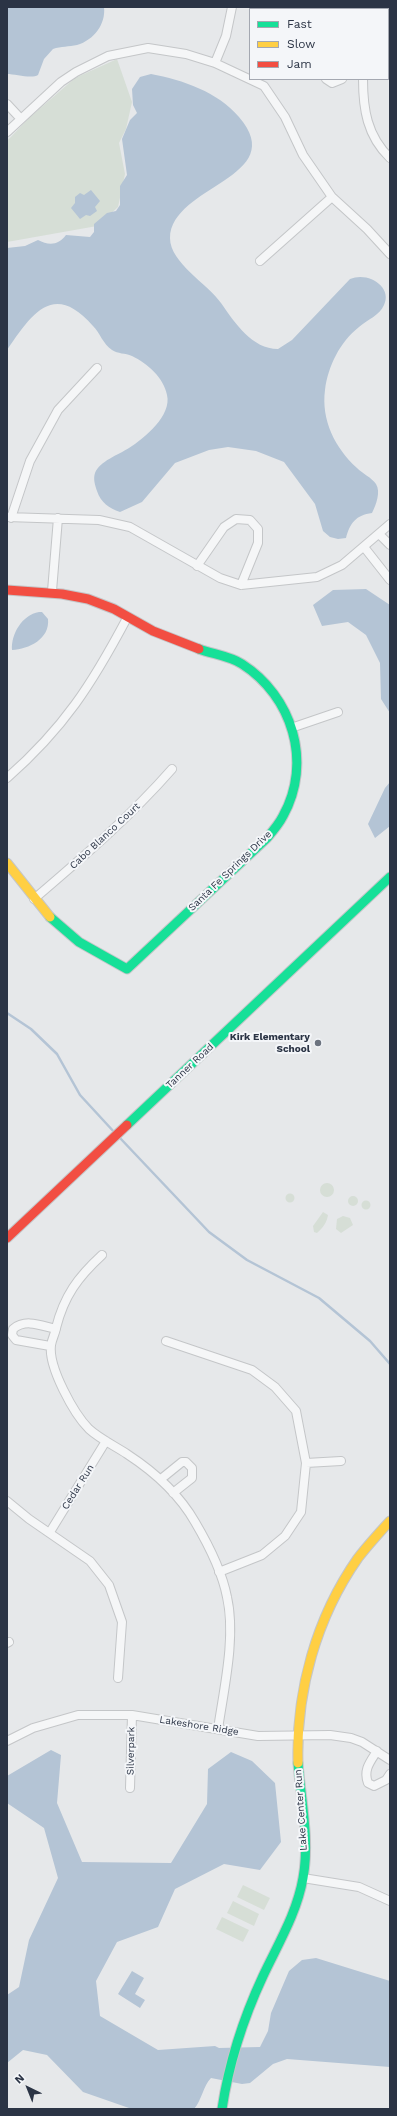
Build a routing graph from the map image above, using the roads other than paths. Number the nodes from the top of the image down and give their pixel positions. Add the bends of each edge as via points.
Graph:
1 (232, 7) edge
2 (215, 64) junction
3 (249, 79) edge
4 (251, 80) edge
5 (328, 80) edge
6 (340, 80) edge
7 (363, 80) edge
8 (7, 104) edge
9 (21, 119) junction
10 (7, 132) edge
11 (390, 158) edge
12 (332, 197) junction
13 (390, 254) edge
14 (260, 261) dead end
15 (97, 368) dead end
16 (9, 517) edge
17 (58, 518) junction
18 (390, 524) edge
19 (379, 534) junction
20 (390, 545) edge
21 (364, 546) junction
22 (197, 566) junction
23 (390, 580) edge
24 (241, 585) junction
25 (7, 590) edge
26 (52, 591) junction
27 (127, 618) junction
28 (338, 712) dead end
29 (294, 727) junction
30 (172, 769) dead end
31 (7, 778) edge
32 (7, 864) edge
33 (390, 877) edge
34 (34, 899) junction
35 (7, 1238) edge
36 (102, 1255) dead end
37 (56, 1329) junction
38 (166, 1340) dead end
39 (50, 1346) junction
40 (106, 1441) junction
41 (341, 1461) dead end
42 (306, 1463) junction
43 (161, 1479) junction
44 (173, 1493) junction
45 (7, 1501) edge
46 (390, 1521) edge
47 (50, 1532) junction
48 (219, 1572) junction
49 (118, 1678) dead end
50 (132, 1715) junction
51 (218, 1729) junction
52 (298, 1736) junction
53 (7, 1741) edge
54 (377, 1751) junction
55 (390, 1760) edge
56 (390, 1774) edge
57 (130, 1788) dead end
58 (303, 1878) junction
59 (390, 1901) edge
60 (222, 2109) edge

1 - 2 street via 226,36
2 - 3 street
2 - 9 street via 186,54 159,49 128,51 108,56 62,82
4 - 12 street via 264,86 285,117 303,155
5 - 6 street via 332,83
7 - 11 street via 365,120
8 - 9 street
9 - 10 street
12 - 13 street
12 - 14 street
15 - 16 street via 58,410 30,461
16 - 17 street
17 - 22 street via 99,520 130,527
17 - 26 street
18 - 19 street
19 - 20 street
19 - 21 street
21 - 23 street
21 - 24 street via 342,565 317,577
22 - 24 street
22 - 24 street via 224,527 236,519 250,520 258,529 258,543
25 - 26 street, Santa Fe Springs Drive
26 - 27 street, Santa Fe Springs Drive via 92,599 115,609
27 - 29 street, Santa Fe Springs Drive via 151,630 240,662 255,672 283,706
27 - 31 street via 102,666 81,698 59,727
28 - 29 street
29 - 34 street, Santa Fe Springs Drive via 298,755 297,772 294,790 285,814 268,838 127,969 90,949 62,927
30 - 34 street, Cabo Blanco Court via 109,834
32 - 34 street
33 - 35 street, Tanner Road
36 - 37 street via 85,1271 72,1289 60,1311
37 - 39 street
37 - 39 street via 30,1323 18,1325 13,1329 12,1335 16,1340
38 - 42 street via 252,1370 275,1387 296,1411
39 - 40 street via 63,1392 89,1429
40 - 43 street
40 - 47 street, Cedar Run
41 - 42 street
42 - 48 street via 301,1512 285,1536 262,1555
43 - 44 street
43 - 44 street via 182,1462 186,1462 192,1468 192,1478
44 - 48 street via 194,1520
45 - 47 street
46 - 52 street, Lake Center Run via 354,1564 330,1605 317,1635 305,1678
47 - 49 street via 90,1561 109,1585 122,1622
48 - 51 street via 227,1597 229,1626 228,1657
50 - 51 street, Lakeshore Ridge
50 - 53 street, Lakeshore Ridge via 78,1714 33,1728
50 - 57 street, Silverpark
51 - 52 street, Lakeshore Ridge via 258,1736
52 - 54 street, Lakeshore Ridge via 330,1735 351,1738
52 - 58 street, Lake Center Run via 305,1847
54 - 55 street, Lakeshore Ridge
54 - 56 street via 365,1775 368,1783 374,1786
58 - 59 street via 359,1888
58 - 60 street, Lake Center Run via 292,1913 235,2044

